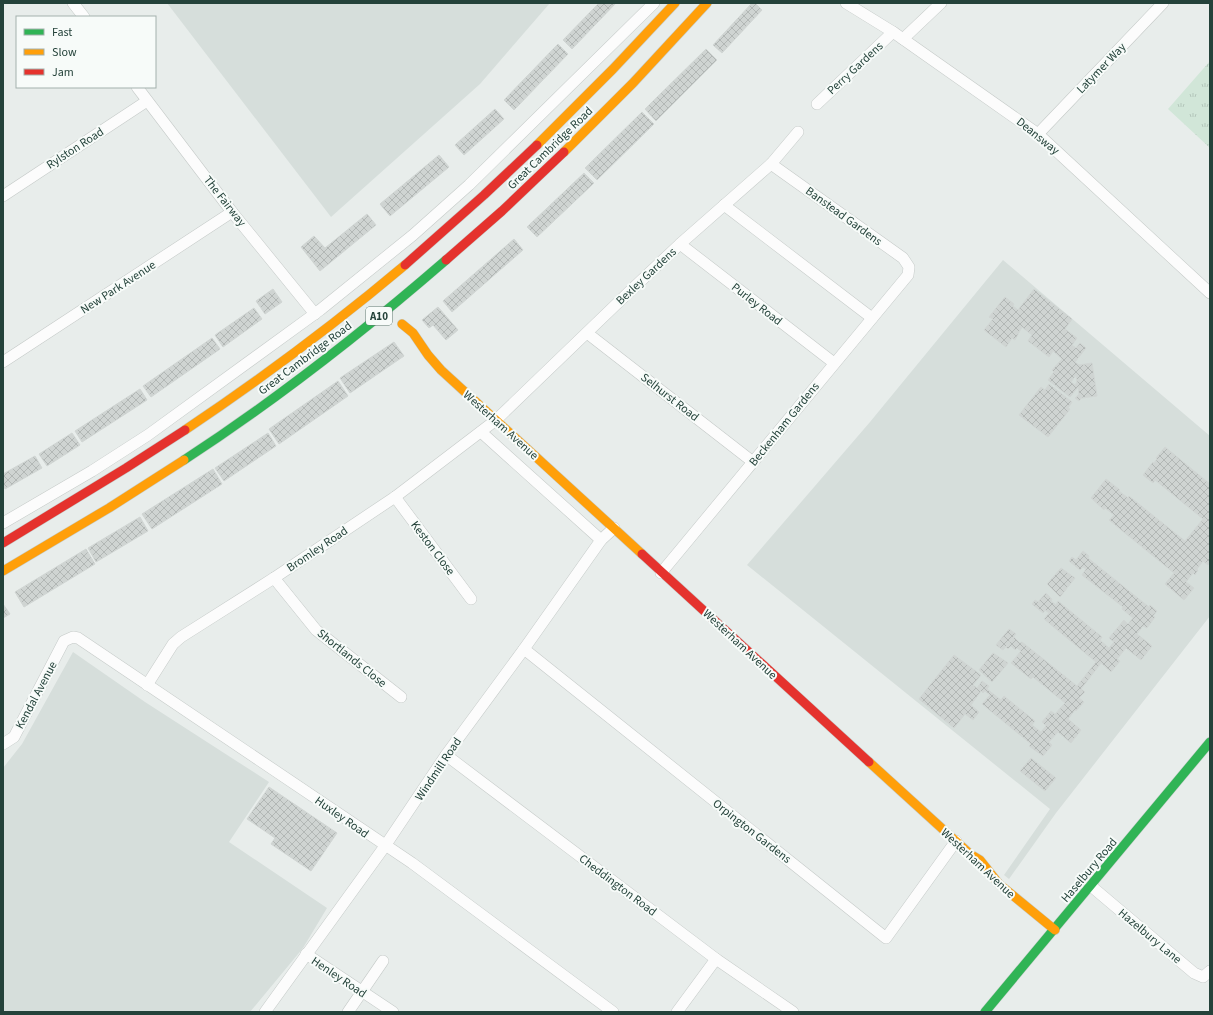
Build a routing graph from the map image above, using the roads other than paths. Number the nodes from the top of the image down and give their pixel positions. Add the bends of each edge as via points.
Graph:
1 (73, 3) edge
2 (675, 3) edge
3 (708, 3) edge
4 (846, 3) edge
5 (941, 3) edge
6 (1163, 3) edge
7 (651, 6) edge
8 (83, 16) edge
9 (660, 20) junction
10 (893, 32) junction
11 (903, 39) junction
12 (137, 88) edge
13 (147, 101) junction
14 (817, 104) dead end
15 (798, 132) dead end
16 (1038, 134) junction
17 (771, 164) junction
18 (3, 196) edge
19 (724, 205) junction
20 (232, 212) junction
21 (680, 244) junction
22 (908, 275) joint
23 (1210, 293) edge
24 (389, 308) junction
25 (314, 314) junction
26 (872, 318) junction
27 (586, 333) junction
28 (427, 354) joint
29 (3, 362) edge
30 (834, 364) junction
31 (496, 420) junction
32 (481, 432) junction
33 (753, 462) junction
34 (556, 474) junction
35 (542, 488) junction
36 (395, 497) junction
37 (3, 523) edge
38 (614, 528) junction
39 (601, 540) junction
40 (3, 543) edge
41 (3, 571) edge
42 (661, 573) junction
43 (274, 578) junction
44 (471, 599) dead end
45 (64, 641) joint
46 (524, 649) junction
47 (147, 685) junction
48 (401, 698) dead end
49 (1210, 742) edge
50 (3, 744) edge
51 (446, 755) junction
52 (956, 841) junction
53 (385, 846) junction
54 (1091, 886) junction
55 (1055, 930) junction
56 (306, 954) junction
57 (716, 959) junction
58 (383, 961) dead end
59 (1210, 971) edge
60 (362, 993) junction
61 (265, 1012) edge
62 (348, 1012) edge
63 (393, 1012) edge
64 (613, 1012) edge
65 (677, 1012) edge
66 (794, 1012) edge
67 (985, 1012) edge

1 - 8 street
2 - 9 main road, Great Cambridge Road / A10
3 - 24 main road, Great Cambridge Road / A10 via 578,139 502,211
4 - 10 street, Deansway
5 - 11 street
6 - 16 street, Latymer Way
7 - 9 street
7 - 25 street via 469,185 413,235
9 - 40 main road, Great Cambridge Road / A10 via 561,122 506,174 374,289 197,422 86,494
10 - 11 street, Deansway
10 - 14 street, Perry Gardens
11 - 16 street, Deansway
12 - 13 street, The Fairway
13 - 18 street, Rylston Road
13 - 20 street, The Fairway
15 - 17 street, Bexley Gardens
16 - 23 street, Deansway
17 - 19 street, Bexley Gardens
17 - 22 street, Banstead Gardens via 903,258 909,267
19 - 21 street, Bexley Gardens
19 - 26 street
20 - 25 street, The Fairway
20 - 29 street, New Park Avenue
21 - 27 street, Bexley Gardens
21 - 30 street, Purley Road
22 - 26 street, Beckenham Gardens
24 - 28 street, Westerham Avenue via 402,324 404,333 414,346
24 - 41 main road, Great Cambridge Road / A10 via 211,442
25 - 37 street via 148,434 92,471
26 - 30 street, Beckenham Gardens
27 - 31 street, Bexley Gardens
27 - 33 street, Selhurst Road
28 - 31 main road, Westerham Avenue
30 - 33 street, Beckenham Gardens
31 - 32 street, Bromley Road
31 - 34 main road, Westerham Avenue
32 - 35 street, Westerham Avenue
32 - 36 street, Bromley Road
33 - 42 street, Beckenham Gardens
34 - 35 street
34 - 38 main road, Westerham Avenue
35 - 39 street, Westerham Avenue
36 - 43 street, Bromley Road
36 - 44 street, Keston Close
38 - 39 street, Windmill Road
38 - 42 main road, Westerham Avenue
39 - 46 street, Windmill Road
42 - 52 main road, Westerham Avenue
43 - 47 street, Bromley Road via 181,637 173,644
43 - 48 street, Shortlands Close via 316,630
45 - 47 street, Huxley Road via 73,636 78,638
45 - 50 street, Kendal Avenue via 14,737
46 - 51 street, Windmill Road
46 - 52 street, Orpington Gardens via 886,938
47 - 53 street, Huxley Road
49 - 54 main road, Haselbury Road
51 - 53 street, Windmill Road
51 - 57 street, Cheddington Road
52 - 55 main road, Westerham Avenue via 980,860 999,884
53 - 56 street, Windmill Road
53 - 64 street, Huxley Road
54 - 55 main road, Haselbury Road
54 - 59 street, Hazelbury Lane via 1194,973 1203,977
55 - 67 main road, Haselbury Road
56 - 60 street, Henley Road
56 - 61 street, Windmill Road
57 - 65 street
57 - 66 street, Cheddington Road
58 - 60 street
60 - 62 street
60 - 63 street, Henley Road

